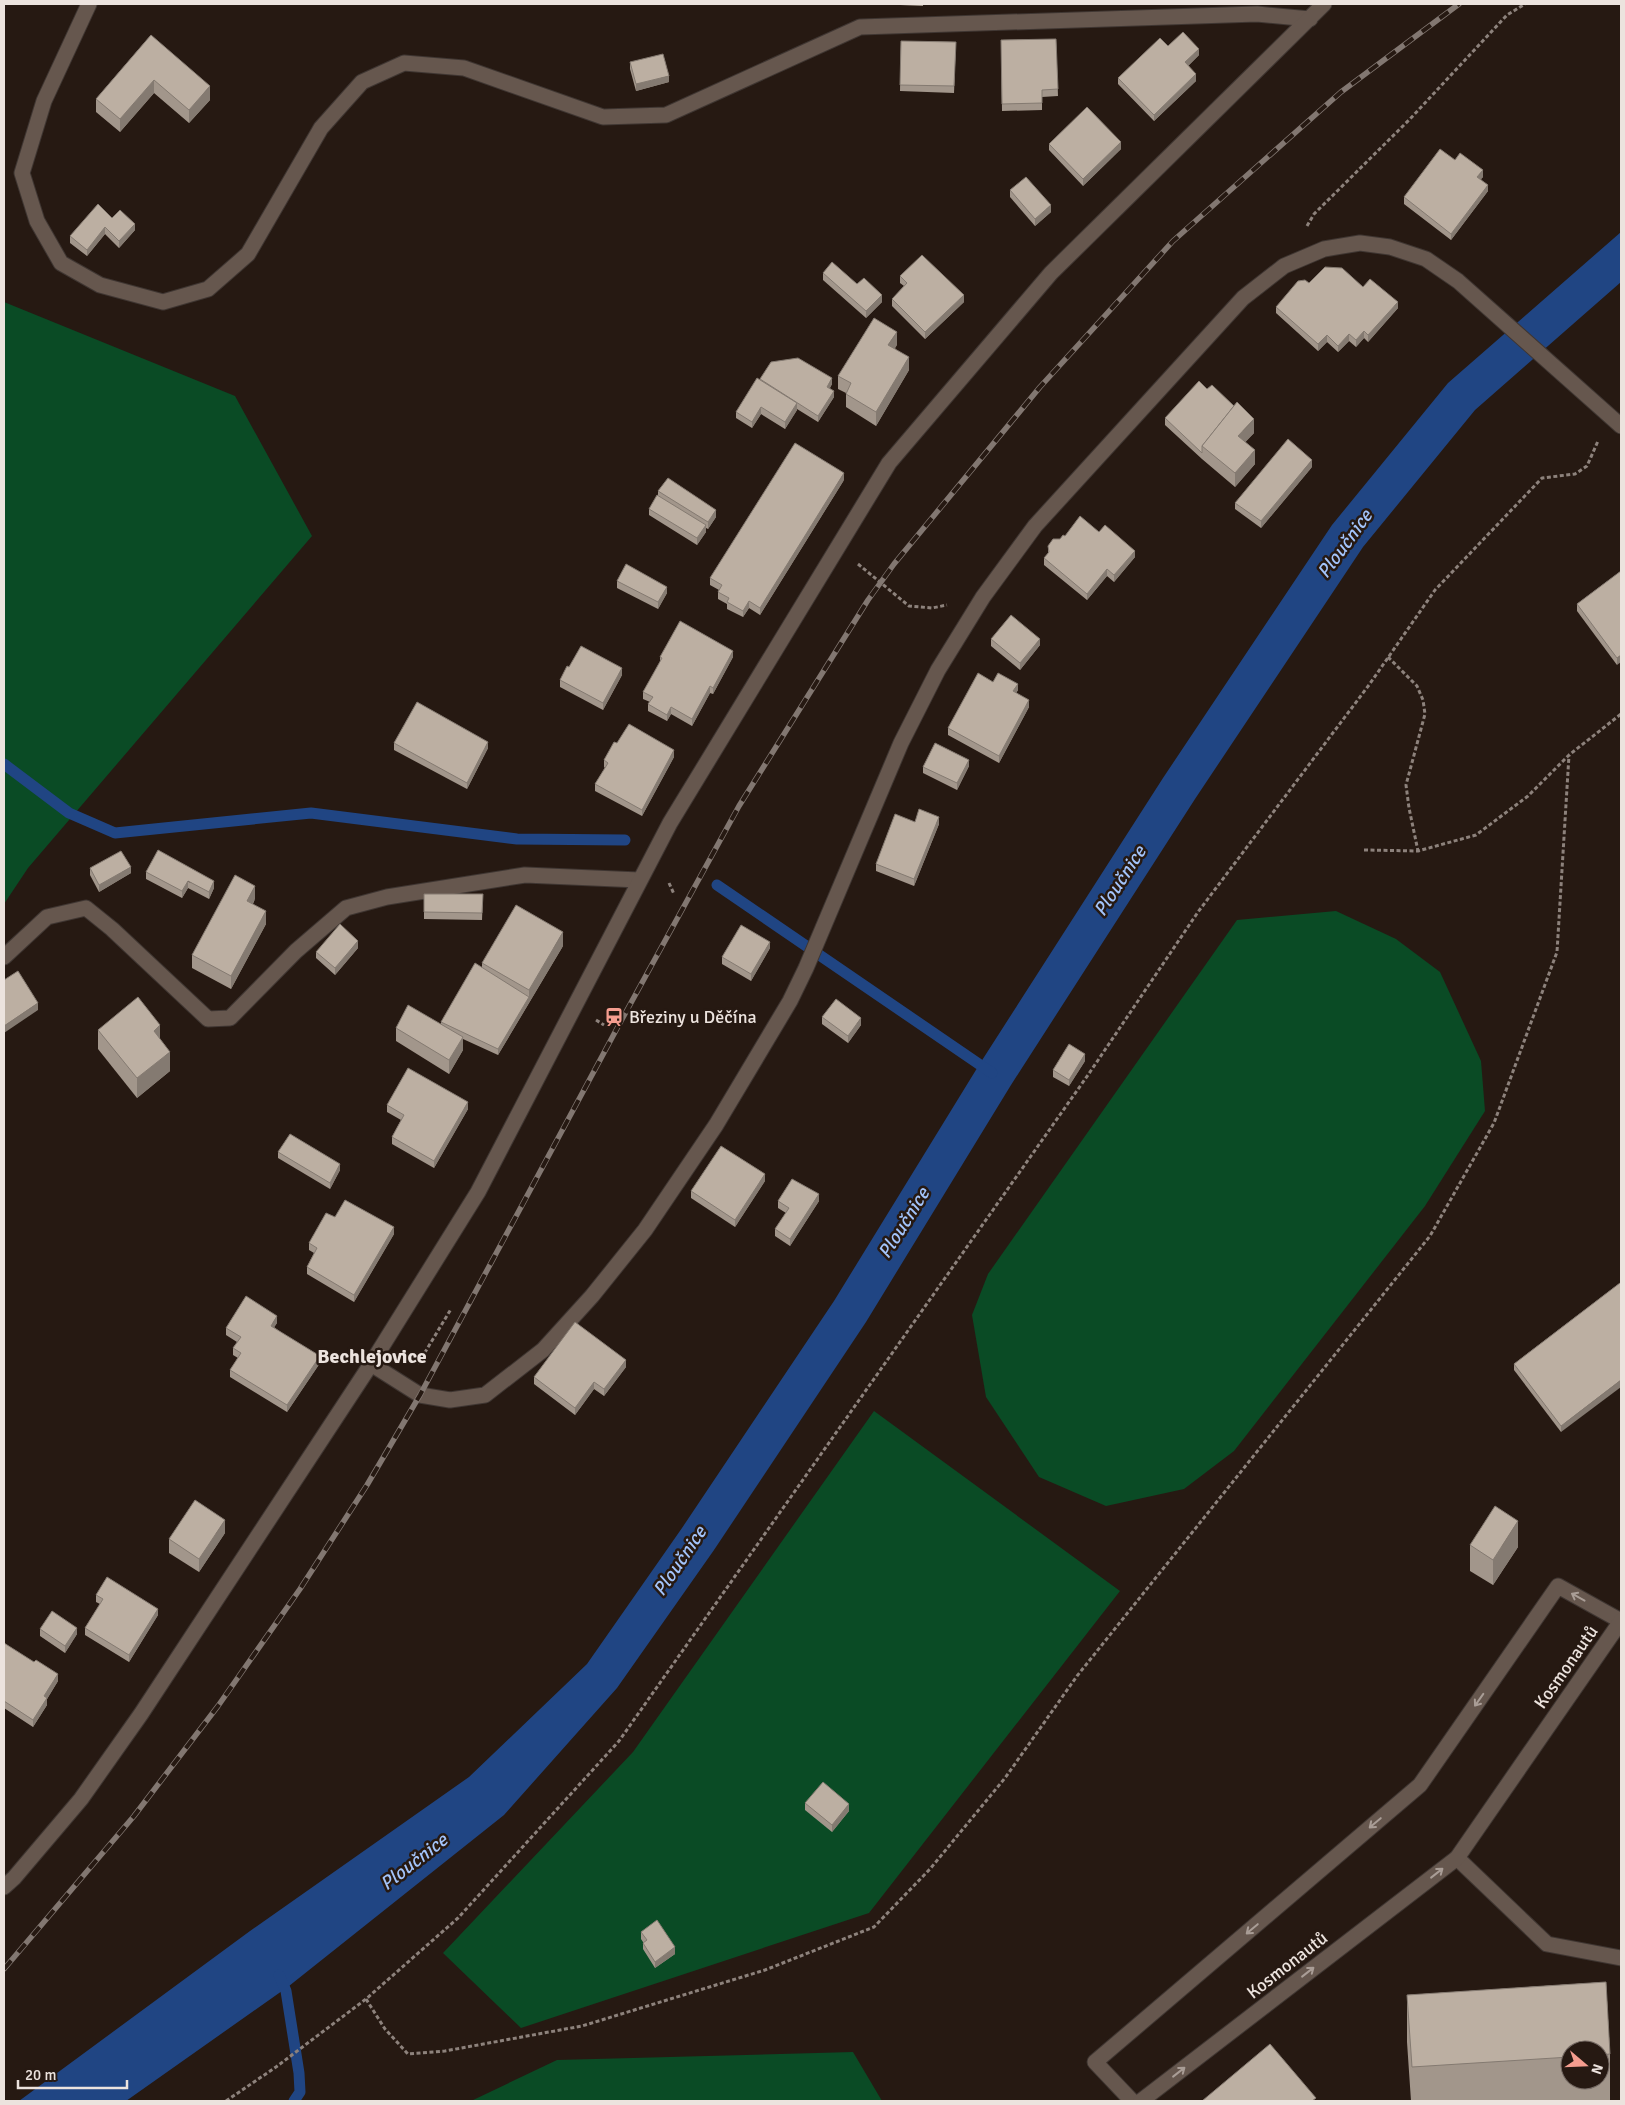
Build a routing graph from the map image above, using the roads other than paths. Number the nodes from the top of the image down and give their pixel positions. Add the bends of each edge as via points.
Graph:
1 (89, 4) edge
2 (1324, 4) edge
3 (1310, 19) junction
4 (1620, 425) edge
5 (639, 880) junction
6 (4, 957) edge
7 (371, 1364) junction
8 (1621, 1621) edge
9 (1457, 1858) junction
10 (4, 1887) edge
11 (1621, 1958) edge
12 (1132, 2101) edge
13 (1141, 2101) edge

1 - 3 street via 44,101 22,173 37,222 61,264 100,285 163,302 208,289 248,254 321,128 362,82 404,63 464,68 603,117 666,115 860,27 1257,14
2 - 3 street
3 - 5 street via 1052,273 889,463 670,823
4 - 7 street via 1458,281 1426,259 1390,247 1360,243 1324,249 1284,266 1243,298 1035,526 983,597 938,670 901,743 790,1001 716,1125 645,1230 592,1296 543,1350 484,1395 450,1400 420,1395
5 - 6 street via 525,875 387,897 346,908 296,951 230,1018 208,1019 86,908 47,917
5 - 7 street via 478,1192
7 - 10 street via 135,1722 80,1799
8 - 9 street, Kosmonautů
8 -> 12 street via 1558,1586 1420,1785 1095,2062
9 - 11 street via 1547,1944
13 -> 9 street, Kosmonautů

